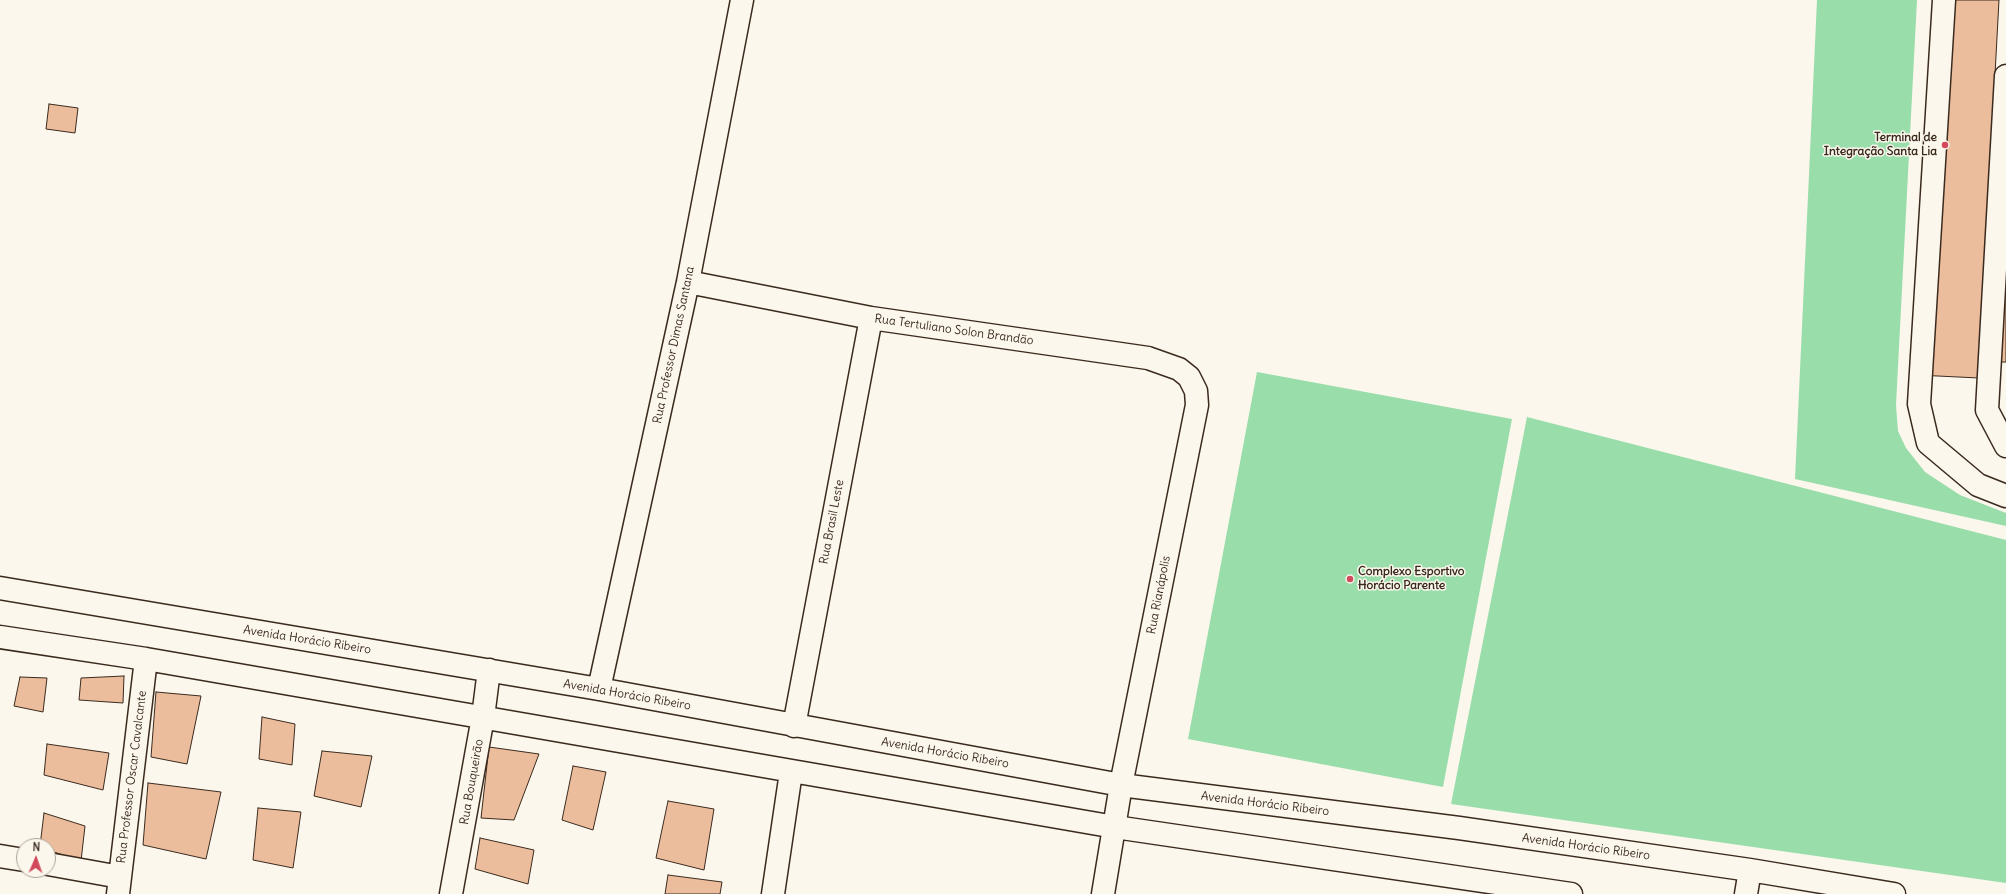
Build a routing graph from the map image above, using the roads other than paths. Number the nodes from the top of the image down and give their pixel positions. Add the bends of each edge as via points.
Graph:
1 (742, 0) edge
2 (1944, 0) edge
3 (2006, 76) edge
4 (688, 282) junction
5 (871, 318) junction
6 (1197, 404) joint
7 (2006, 446) edge
8 (2006, 496) edge
9 (0, 588) edge
10 (0, 637) edge
11 (146, 660) junction
12 (489, 670) junction
13 (599, 689) junction
14 (483, 717) junction
15 (794, 726) junction
16 (791, 772) junction
17 (1121, 785) junction
18 (1115, 827) junction
19 (0, 856) edge
20 (16, 859) edge
21 (56, 866) edge
22 (1750, 870) junction
23 (1431, 884) edge
24 (119, 885) edge
25 (452, 894) edge
26 (773, 894) edge
27 (1103, 894) edge
28 (1571, 894) edge
29 (1746, 894) edge
30 (1894, 894) edge

1 - 4 street, Rua Professor Dimas Santana
2 - 8 street via 1919,404 1928,444 1978,485
3 - 7 street via 1987,410
4 - 5 street, Rua Tertuliano Solon Brandão
4 - 13 street, Rua Professor Dimas Santana
5 - 6 street, Rua Tertuliano Solon Brandão via 1148,358 1179,369 1189,378 1196,391
5 - 15 street, Rua Brasil Leste
6 - 17 street, Rua Rianápolis
9 - 12 street, Avenida Horácio Ribeiro
10 - 11 street
11 - 14 street
11 - 24 street, Rua Professor Oscar Cavalcante
12 - 13 street, Avenida Horácio Ribeiro
12 - 14 street, Rua Bouqueirão
13 - 15 street, Avenida Horácio Ribeiro
14 - 16 street
14 - 25 street, Rua Bouqueirão
15 - 17 street, Avenida Horácio Ribeiro
16 - 18 street
16 - 26 street
17 - 18 street, Rua Rianápolis
17 - 22 street, Avenida Horácio Ribeiro via 1459,828
18 - 23 street
18 - 27 street
19 - 20 street
21 - 24 street
22 - 29 street
22 - 30 street, Avenida Horácio Ribeiro
23 - 28 street

